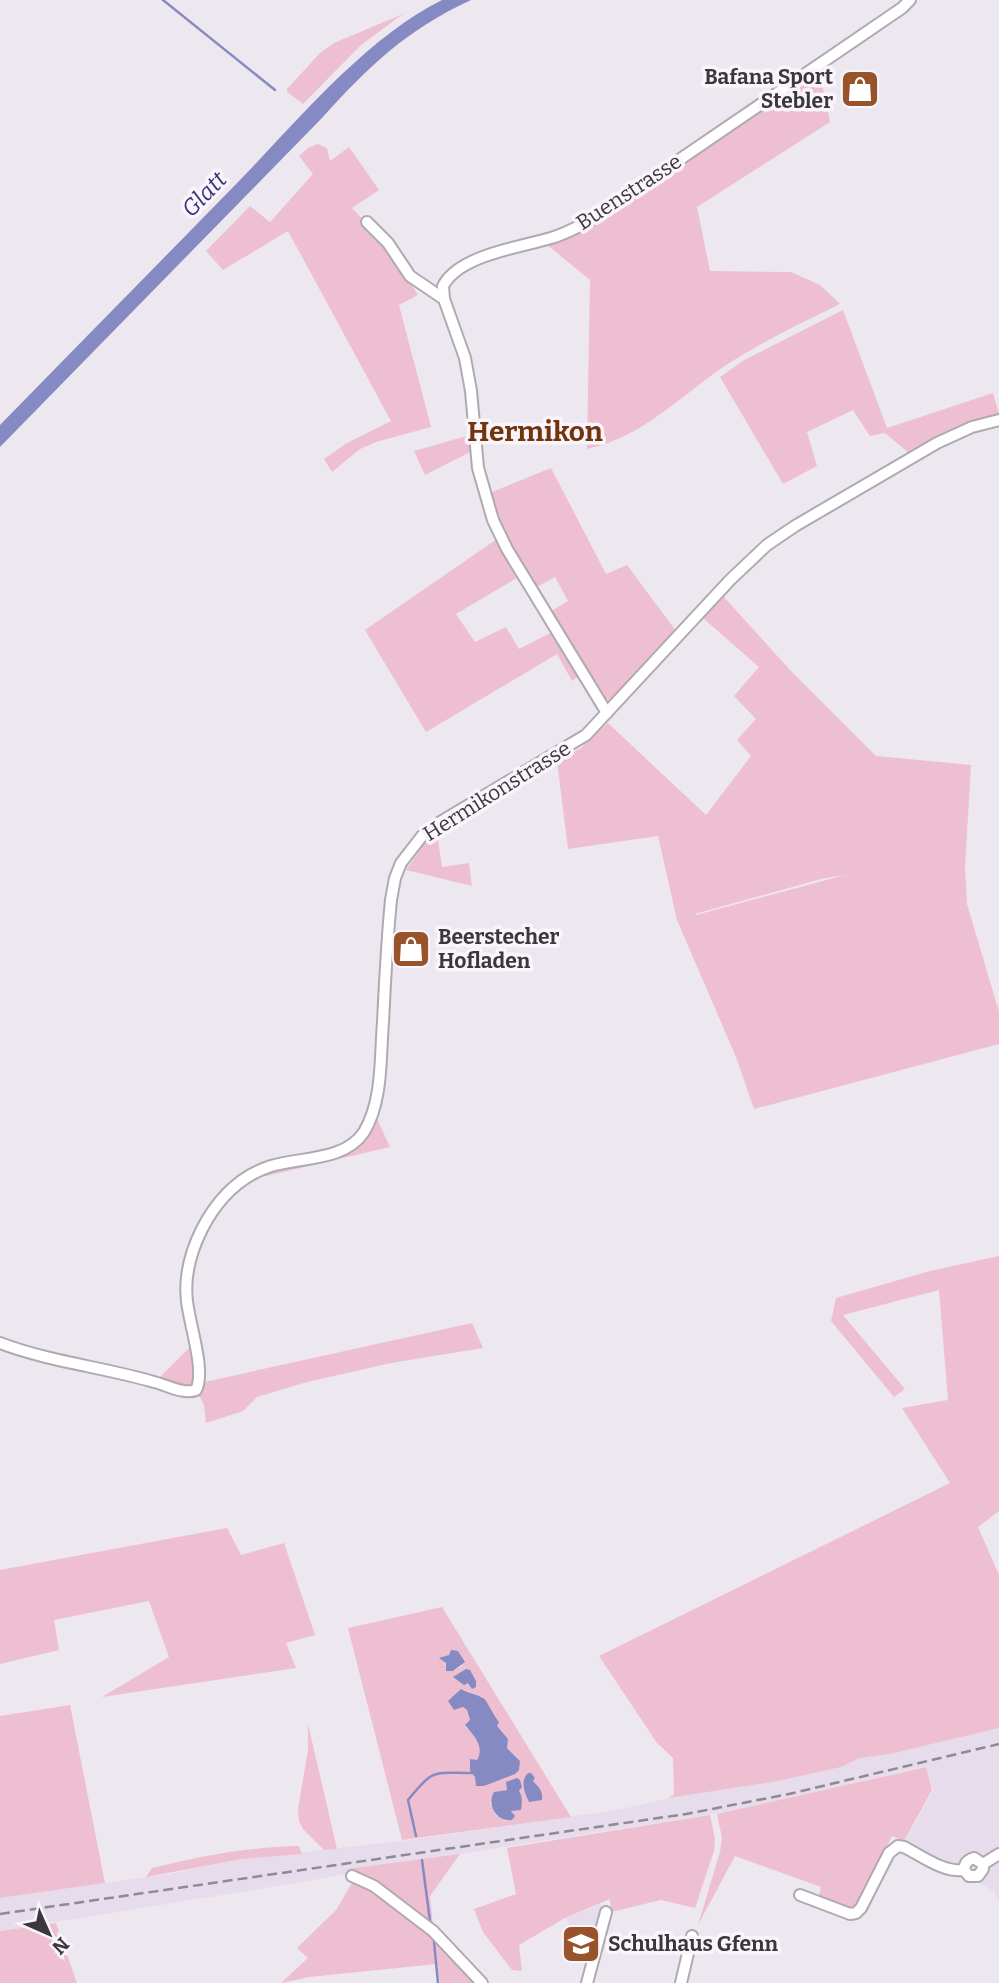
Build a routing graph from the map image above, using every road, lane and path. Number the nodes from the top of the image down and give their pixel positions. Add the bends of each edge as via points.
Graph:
1 (910, 0) edge
2 (367, 222) dead end
3 (444, 299) junction
4 (999, 420) edge
5 (607, 713) junction
6 (0, 1343) edge
7 (999, 1854) edge
8 (352, 1877) dead end
9 (800, 1895) dead end
10 (606, 1912) dead end
11 (692, 1936) dead end
12 (482, 1983) edge
13 (587, 1983) edge
14 (681, 1983) edge

1 - 3 street, Buenstrasse via 591,220 565,233 497,251 453,273 443,286
2 - 3 street via 410,275
3 - 5 street via 465,358 478,468 493,520
4 - 5 street, Hermikonstrasse via 937,443 780,535 730,580
5 - 6 street, Hermikonstrasse via 578,740 437,824 401,863 391,900 378,1086 369,1123 357,1140 339,1151 273,1166 240,1181 213,1210 197,1240 186,1286 199,1376 196,1390 184,1391
7 - 9 street via 983,1864 969,1859 964,1870 957,1871 898,1846 856,1913
8 - 12 street via 374,1886 421,1921
10 - 13 street
11 - 14 street

